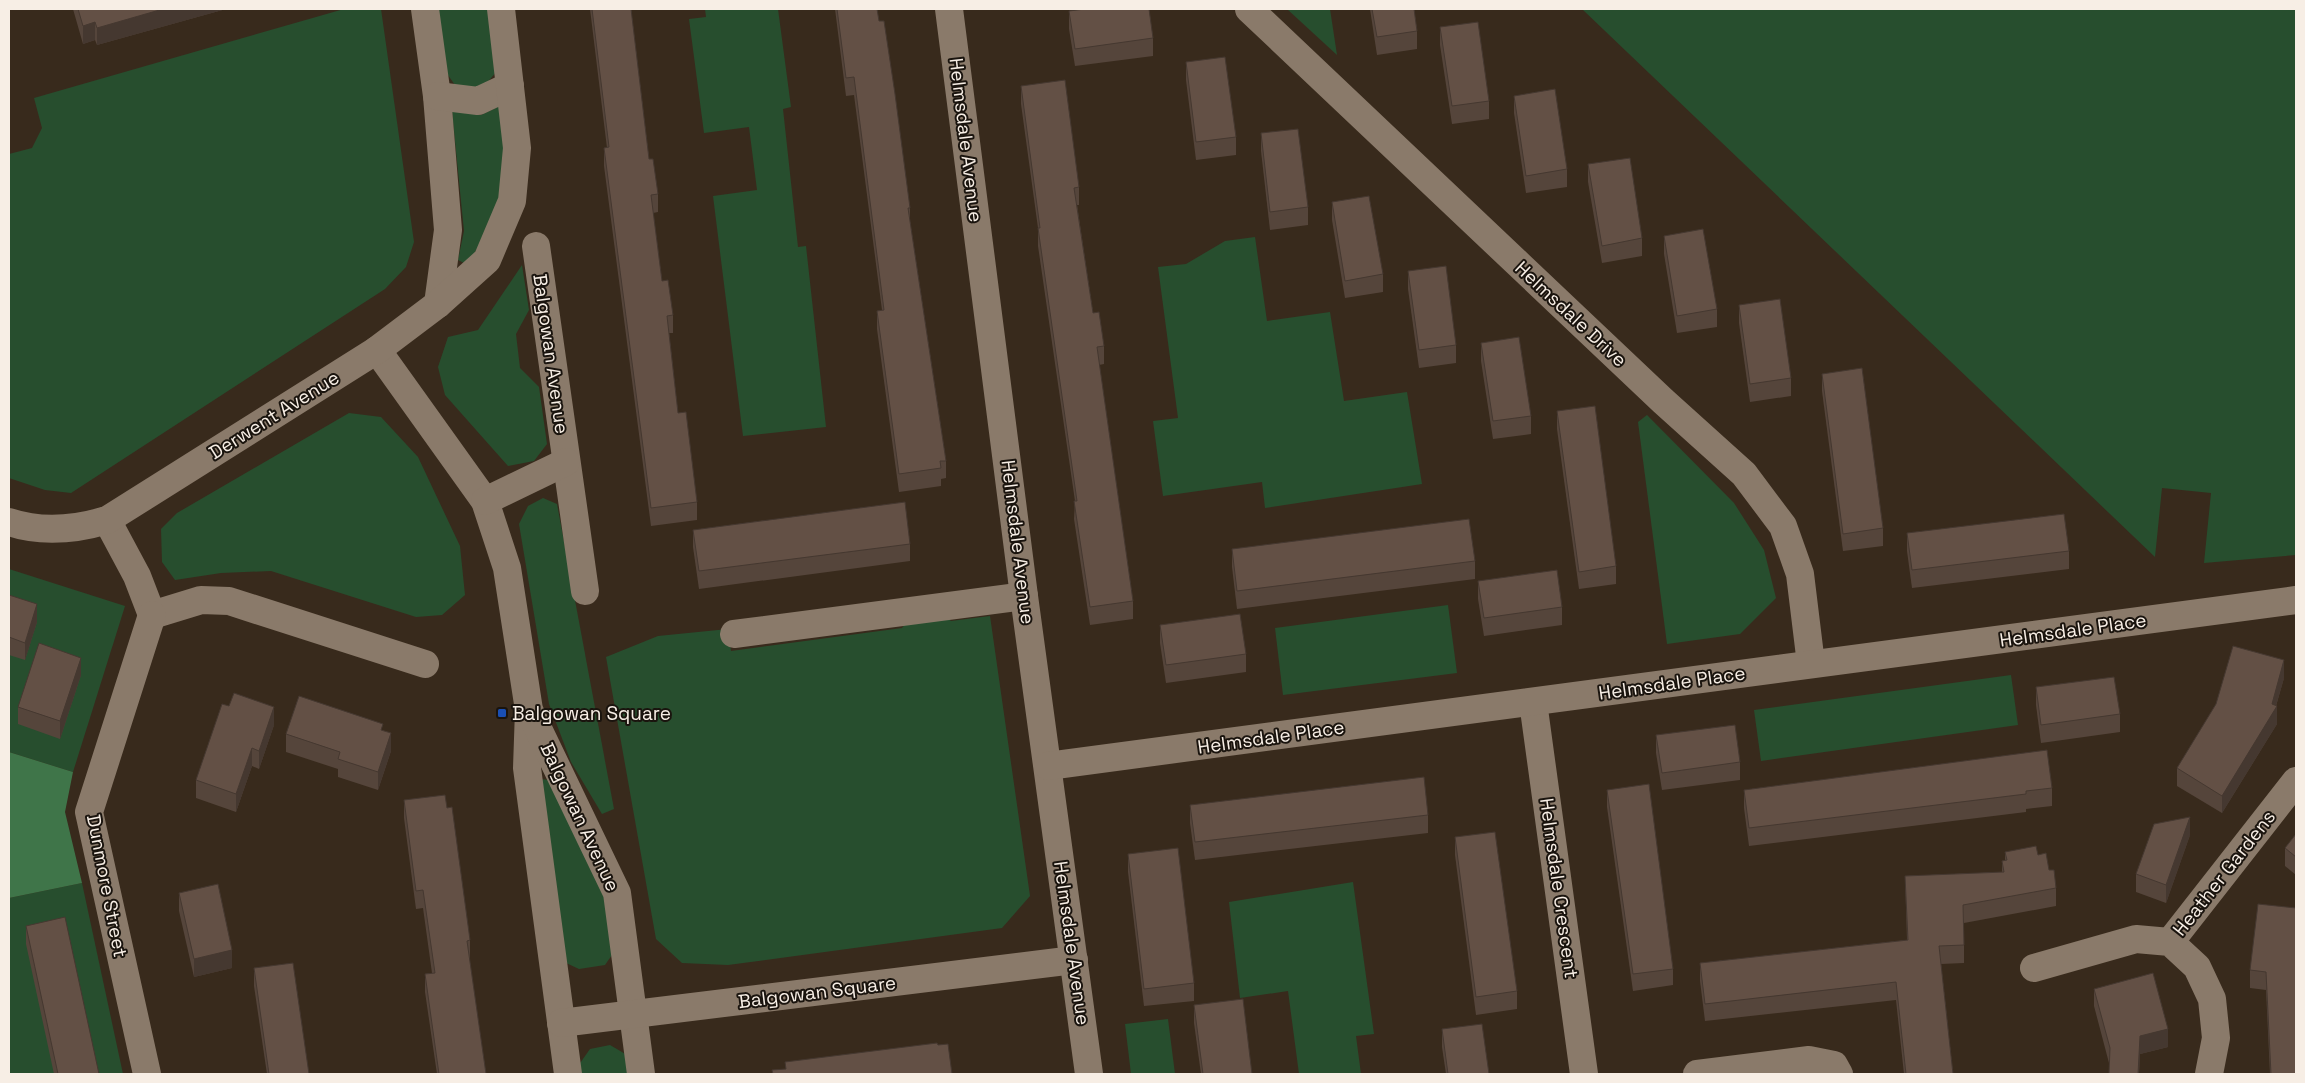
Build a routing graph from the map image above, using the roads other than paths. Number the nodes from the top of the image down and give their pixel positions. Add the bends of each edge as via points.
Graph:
1 (425, 9) edge
2 (501, 9) edge
3 (949, 9) edge
4 (1250, 9) edge
5 (510, 86) junction
6 (437, 96) junction
7 (536, 246) dead end
8 (438, 304) junction
9 (377, 350) junction
10 (566, 462) junction
11 (485, 501) junction
12 (107, 520) junction
13 (9, 522) edge
14 (585, 591) dead end
15 (1024, 596) junction
16 (2296, 600) edge
17 (152, 615) junction
18 (734, 634) dead end
19 (424, 664) dead end
20 (1811, 664) junction
21 (1533, 702) junction
22 (529, 710) junction
23 (1048, 766) junction
24 (2296, 781) edge
25 (2170, 942) junction
26 (1074, 960) junction
27 (2034, 968) dead end
28 (633, 1014) junction
29 (561, 1023) junction
30 (147, 1074) edge
31 (568, 1074) edge
32 (641, 1074) edge
33 (1089, 1074) edge
34 (1584, 1074) edge
35 (1697, 1074) edge
36 (1839, 1074) edge
37 (2209, 1074) edge

1 - 6 street
2 - 5 street
3 - 15 street, Helmsdale Avenue
4 - 20 street, Helmsdale Drive via 1744,474 1783,526 1789,542 1800,574
5 - 6 street via 478,101
5 - 8 street via 516,148 512,201 487,260
6 - 8 street via 448,230
7 - 10 street, Balgowan Avenue
8 - 9 street, Derwent Avenue
9 - 11 street, Balgowan Avenue
9 - 12 street, Derwent Avenue
10 - 11 street, Balgowan Avenue
10 - 14 street, Balgowan Avenue
11 - 22 street, Balgowan Avenue via 507,568
12 - 13 street, Derwent Avenue via 54,530 25,528
12 - 17 street via 138,576
15 - 18 street
15 - 23 street, Helmsdale Avenue
16 - 20 street, Helmsdale Place
17 - 19 street via 201,600 229,601
17 - 30 street, Dunmore Street via 89,812
20 - 21 street, Helmsdale Place
21 - 23 street, Helmsdale Place
21 - 34 street, Helmsdale Crescent
22 - 28 street, Balgowan Avenue via 617,892
22 - 29 street, Balgowan Avenue via 527,768
23 - 26 street, Helmsdale Avenue
24 - 25 street, Heather Gardens
25 - 27 street, Heather Gardens via 2136,939
25 - 37 street, Heather Gardens via 2197,967 2212,999 2216,1038
26 - 28 street, Balgowan Square
26 - 33 street, Helmsdale Avenue
28 - 29 street, Balgowan Square
28 - 32 street, Balgowan Avenue
29 - 31 street, Balgowan Avenue
35 - 36 street via 1809,1060 1834,1065

